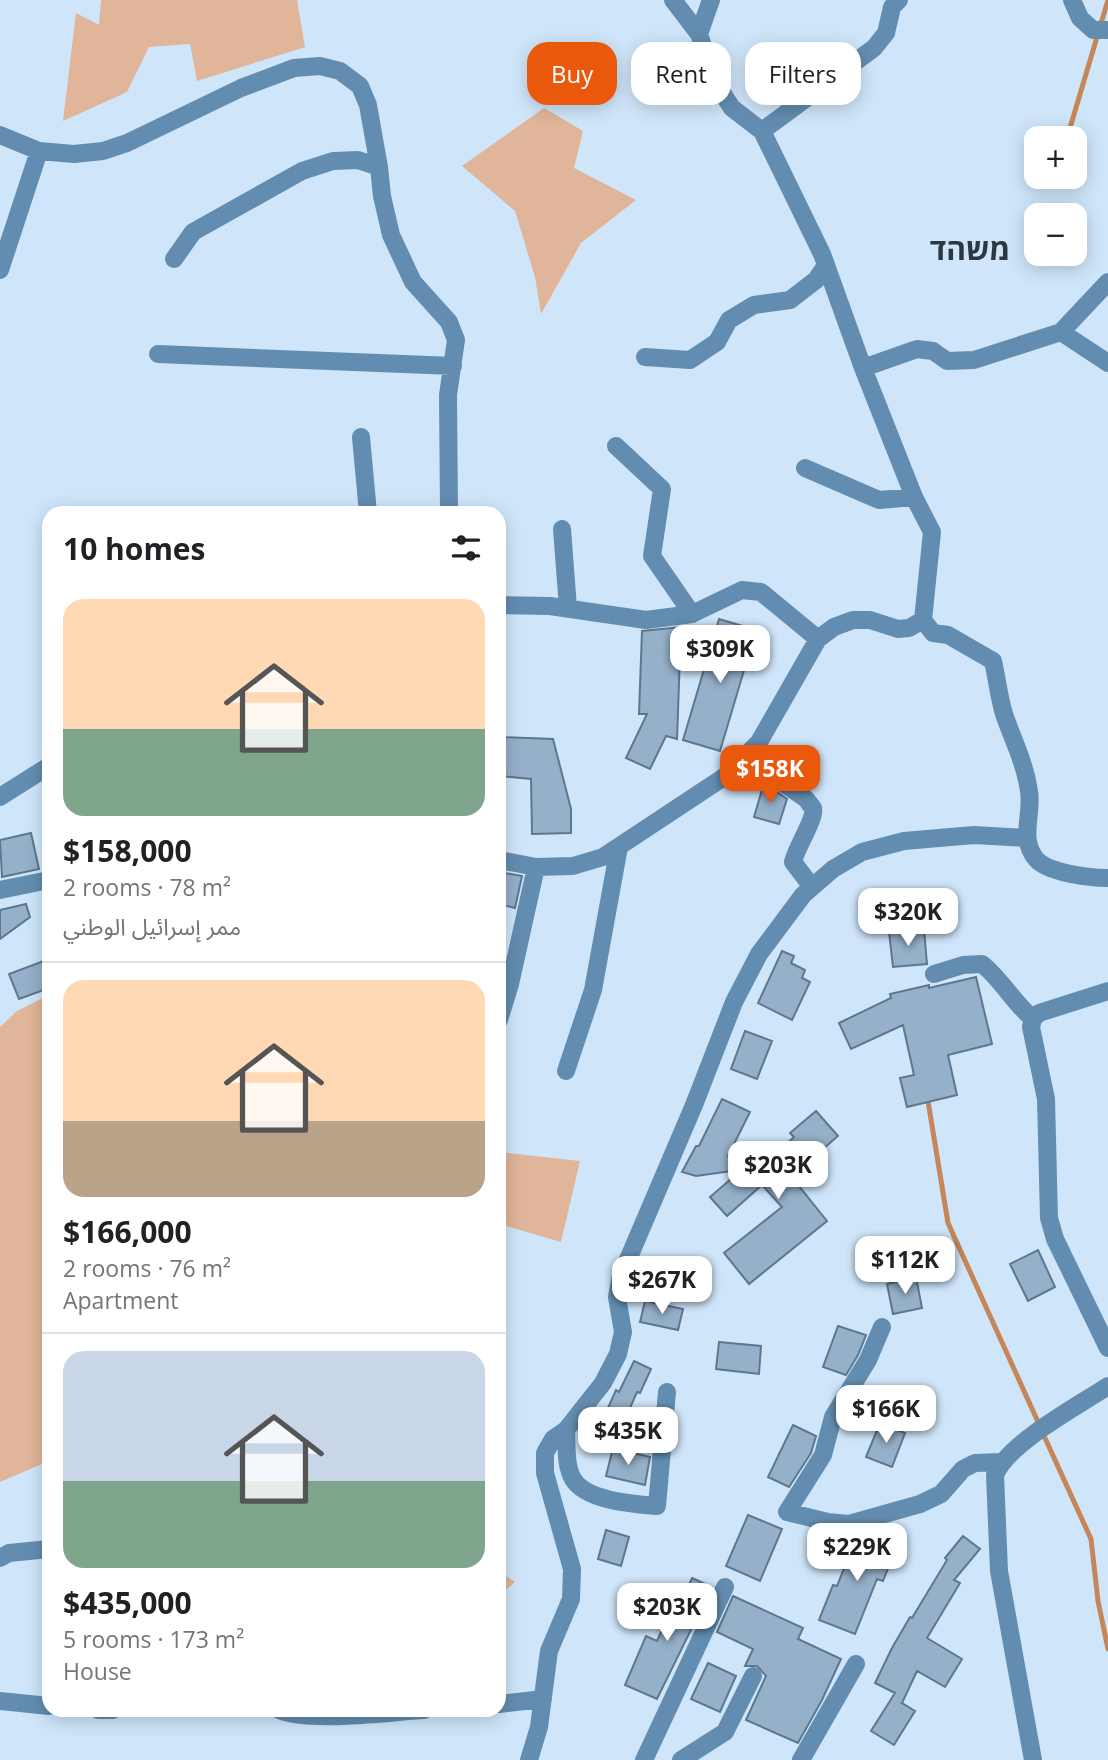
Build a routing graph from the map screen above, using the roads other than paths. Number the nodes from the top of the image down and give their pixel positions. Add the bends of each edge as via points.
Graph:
1 (673, 0) edge
2 (710, 0) edge
3 (899, 0) edge
4 (1072, 0) edge
5 (1108, 30) edge
6 (699, 34) junction
7 (762, 131) junction
8 (0, 135) edge
9 (39, 151) junction
10 (379, 167) junction
11 (174, 259) dead end
12 (826, 265) junction
13 (0, 270) edge
14 (1108, 282) edge
15 (1061, 332) junction
16 (158, 354) dead end
17 (645, 357) dead end
18 (1108, 363) edge
19 (453, 366) junction
20 (863, 368) junction
21 (361, 437) dead end
22 (616, 446) dead end
23 (805, 468) dead end
24 (914, 497) junction
25 (367, 506) edge
26 (449, 506) edge
27 (562, 529) dead end
28 (506, 605) edge
29 (568, 608) junction
30 (692, 614) junction
31 (923, 620) junction
32 (818, 639) junction
33 (745, 756) junction
34 (42, 770) edge
35 (0, 797) edge
36 (1027, 838) junction
37 (619, 847) junction
38 (506, 861) edge
39 (537, 867) junction
40 (1108, 878) edge
41 (42, 881) edge
42 (812, 887) junction
43 (0, 890) edge
44 (934, 974) dead end
45 (1108, 991) edge
46 (506, 997) edge
47 (1033, 1019) junction
48 (566, 1071) dead end
49 (882, 1327) dead end
50 (1108, 1348) edge
51 (1108, 1386) edge
52 (667, 1392) dead end
53 (566, 1430) junction
54 (1000, 1462) junction
55 (42, 1550) edge
56 (0, 1558) edge
57 (725, 1587) dead end
58 (856, 1664) dead end
59 (753, 1676) dead end
60 (543, 1699) junction
61 (0, 1701) edge
62 (506, 1702) edge
63 (42, 1705) edge
64 (529, 1760) edge
65 (644, 1760) edge
66 (681, 1760) edge
67 (801, 1760) edge
68 (1033, 1760) edge

1 - 6 street
2 - 6 street
3 - 7 street via 892,7 886,33 874,48
4 - 5 street via 1080,18 1093,30
6 - 7 street via 715,82 732,108
7 - 12 street
8 - 9 street
9 - 10 street via 103,151 241,88 294,68 320,66 340,71 360,86
9 - 13 street
10 - 11 street via 358,160 333,161 302,171 193,232
10 - 19 street via 391,235 413,282 449,323 456,340
12 - 17 street via 790,300 754,305 729,320 717,342 690,360
12 - 20 street
14 - 15 street
15 - 18 street
15 - 20 street via 974,360 947,361 933,351 916,349
16 - 19 street
19 - 26 street via 448,395
20 - 24 street
21 - 25 street
22 - 30 street via 662,489 652,556
23 - 24 street via 879,500
24 - 31 street via 932,532
27 - 29 street
28 - 29 street
29 - 30 street via 646,620
30 - 32 street via 742,590 761,592
31 - 32 street via 898,629 853,620
31 - 36 street via 933,633 948,635 993,661 1004,714 1022,758 1030,794
32 - 33 street via 759,743
33 - 37 street via 724,777
33 - 42 street via 813,808 793,862
34 - 35 street
36 - 40 street via 1037,860 1057,870
36 - 42 street via 974,835 904,841 862,852
37 - 39 street via 573,866
37 - 48 street via 593,990
38 - 39 street
39 - 46 street
41 - 43 street
42 - 53 street via 759,954 734,1002 621,1276 617,1297 623,1332 618,1354 603,1383
44 - 47 street via 982,964
45 - 47 street via 1039,1013
47 - 50 street via 1046,1099 1049,1218
49 - 54 street via 869,1360 833,1417 823,1455 787,1513 849,1524 941,1494 963,1469 975,1463
51 - 54 street
52 - 53 street via 657,1506 583,1491 568,1465
53 - 60 street via 553,1439 545,1453 545,1473 572,1569 571,1599 549,1651
54 - 68 street via 995,1475 999,1571
55 - 56 street
57 - 65 street
58 - 67 street
59 - 66 street via 725,1732
60 - 62 street
60 - 64 street
61 - 63 street

